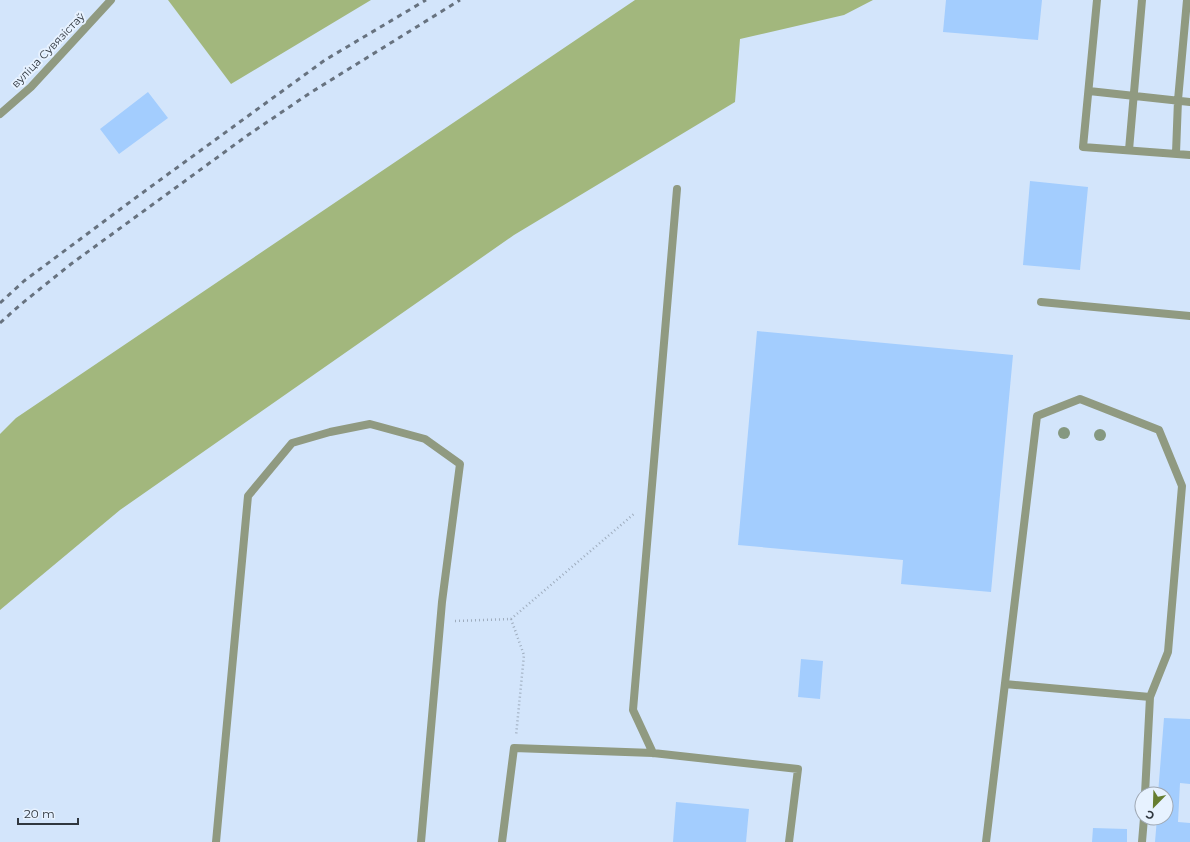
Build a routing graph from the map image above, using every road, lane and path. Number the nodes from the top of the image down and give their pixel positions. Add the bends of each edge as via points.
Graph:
1 (111, 0) edge
2 (1097, 0) edge
3 (1142, 0) edge
4 (1187, 0) edge
5 (1089, 91) junction
6 (1134, 96) junction
7 (1178, 100) junction
8 (1190, 102) edge
9 (0, 114) edge
10 (1129, 150) junction
11 (1176, 154) junction
12 (1190, 155) edge
13 (677, 189) dead end
14 (1041, 302) dead end
15 (1190, 316) edge
16 (650, 500) junction
17 (511, 619) junction
18 (440, 621) junction
19 (1005, 684) junction
20 (1150, 697) junction
21 (514, 748) junction
22 (653, 753) junction
23 (1145, 786) edge
24 (1143, 826) edge
25 (216, 842) edge
26 (421, 842) edge
27 (502, 842) edge
28 (789, 842) edge
29 (986, 842) edge
30 (1142, 842) edge

1 - 9 lane, вуліца Сувязістаў via 31,87
2 - 5 lane
3 - 6 lane
4 - 7 lane
5 - 6 lane
5 - 10 lane via 1083,147
6 - 7 lane
6 - 10 lane
7 - 8 lane
7 - 11 lane
10 - 11 lane
11 - 12 lane
13 - 16 lane
14 - 15 lane
16 - 17 path
16 - 22 lane via 633,710
17 - 18 path
17 - 21 path via 524,655
18 - 25 lane via 460,464 425,439 370,424 292,443 248,496
18 - 26 lane
19 - 20 lane
19 - 20 lane via 1037,416 1080,400 1159,430 1182,486 1168,652
19 - 29 lane
20 - 23 lane
21 - 22 lane
21 - 27 lane
22 - 28 lane via 798,769
24 - 30 lane

